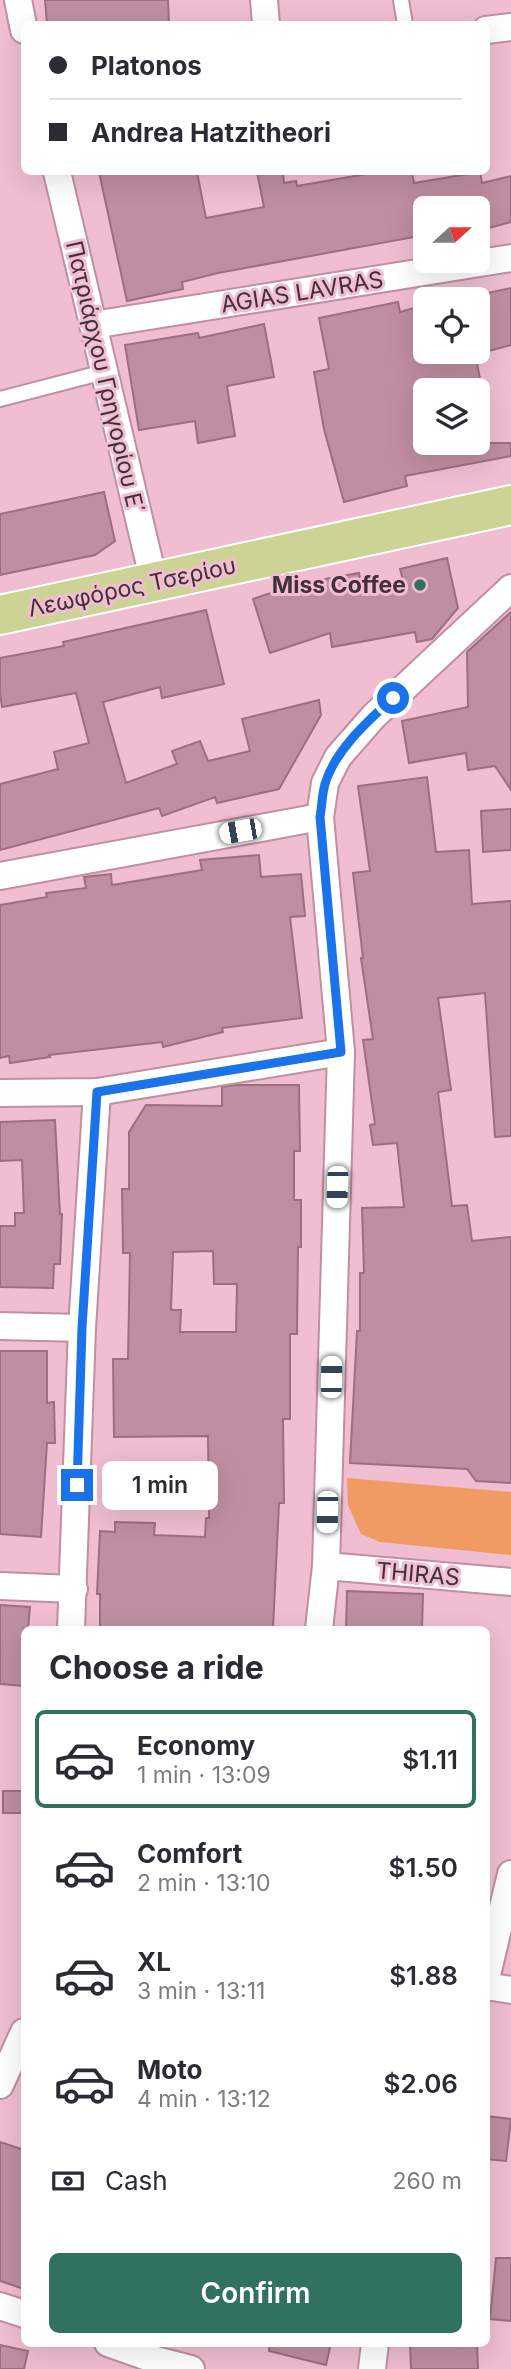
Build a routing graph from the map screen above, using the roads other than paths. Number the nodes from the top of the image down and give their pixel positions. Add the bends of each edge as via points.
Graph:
1 (18, 0) edge
2 (264, 0) edge
3 (401, 0) edge
4 (22, 21) edge
5 (266, 21) edge
6 (404, 21) edge
7 (511, 27) edge
8 (490, 30) edge
9 (58, 175) edge
10 (511, 258) edge
11 (93, 325) junction
12 (104, 372) junction
13 (0, 399) edge
14 (511, 505) edge
15 (153, 582) junction
16 (511, 588) edge
17 (0, 615) edge
18 (320, 817) junction
19 (0, 876) edge
20 (341, 1052) junction
21 (97, 1092) junction
22 (0, 1093) edge
23 (0, 1326) edge
24 (82, 1328) junction
25 (326, 1566) junction
26 (511, 1581) edge
27 (0, 1586) edge
28 (74, 1590) junction
29 (71, 1626) edge
30 (319, 1626) edge
31 (511, 1874) edge
32 (490, 1962) edge
33 (490, 1987) edge
34 (511, 1990) edge
35 (0, 2027) edge
36 (21, 2032) edge
37 (21, 2040) edge
38 (0, 2085) edge
39 (0, 2305) edge
40 (21, 2313) edge
41 (117, 2347) edge
42 (375, 2347) edge
43 (155, 2365) edge
44 (191, 2369) edge
45 (372, 2369) edge

1 - 4 street
2 - 5 street
3 - 6 lane
7 - 8 street
9 - 11 street, Πατριάρχου Γρηγορίου Ε΄
10 - 11 street, AGIAS LAVRAS
11 - 12 street, Πατριάρχου Γρηγορίου Ε΄
12 - 13 lane
12 - 15 street, Πατριάρχου Γρηγορίου Ε΄
14 - 15 main road, Λεωφόρος Τσερίου
15 - 17 main road, Λεωφόρος Τσερίου
16 - 18 street via 374,716 338,757 325,783
18 - 19 street
18 - 20 street
20 - 21 street
20 - 25 street
21 - 22 street
21 - 24 street
23 - 24 street
24 - 28 street
25 - 26 street, THIRAS
25 - 30 street
27 - 28 street
28 - 29 street
31 - 32 street
33 - 34 street
35 - 36 street
37 - 38 street
39 - 40 street
41 - 43 street
42 - 45 street
43 - 44 street

